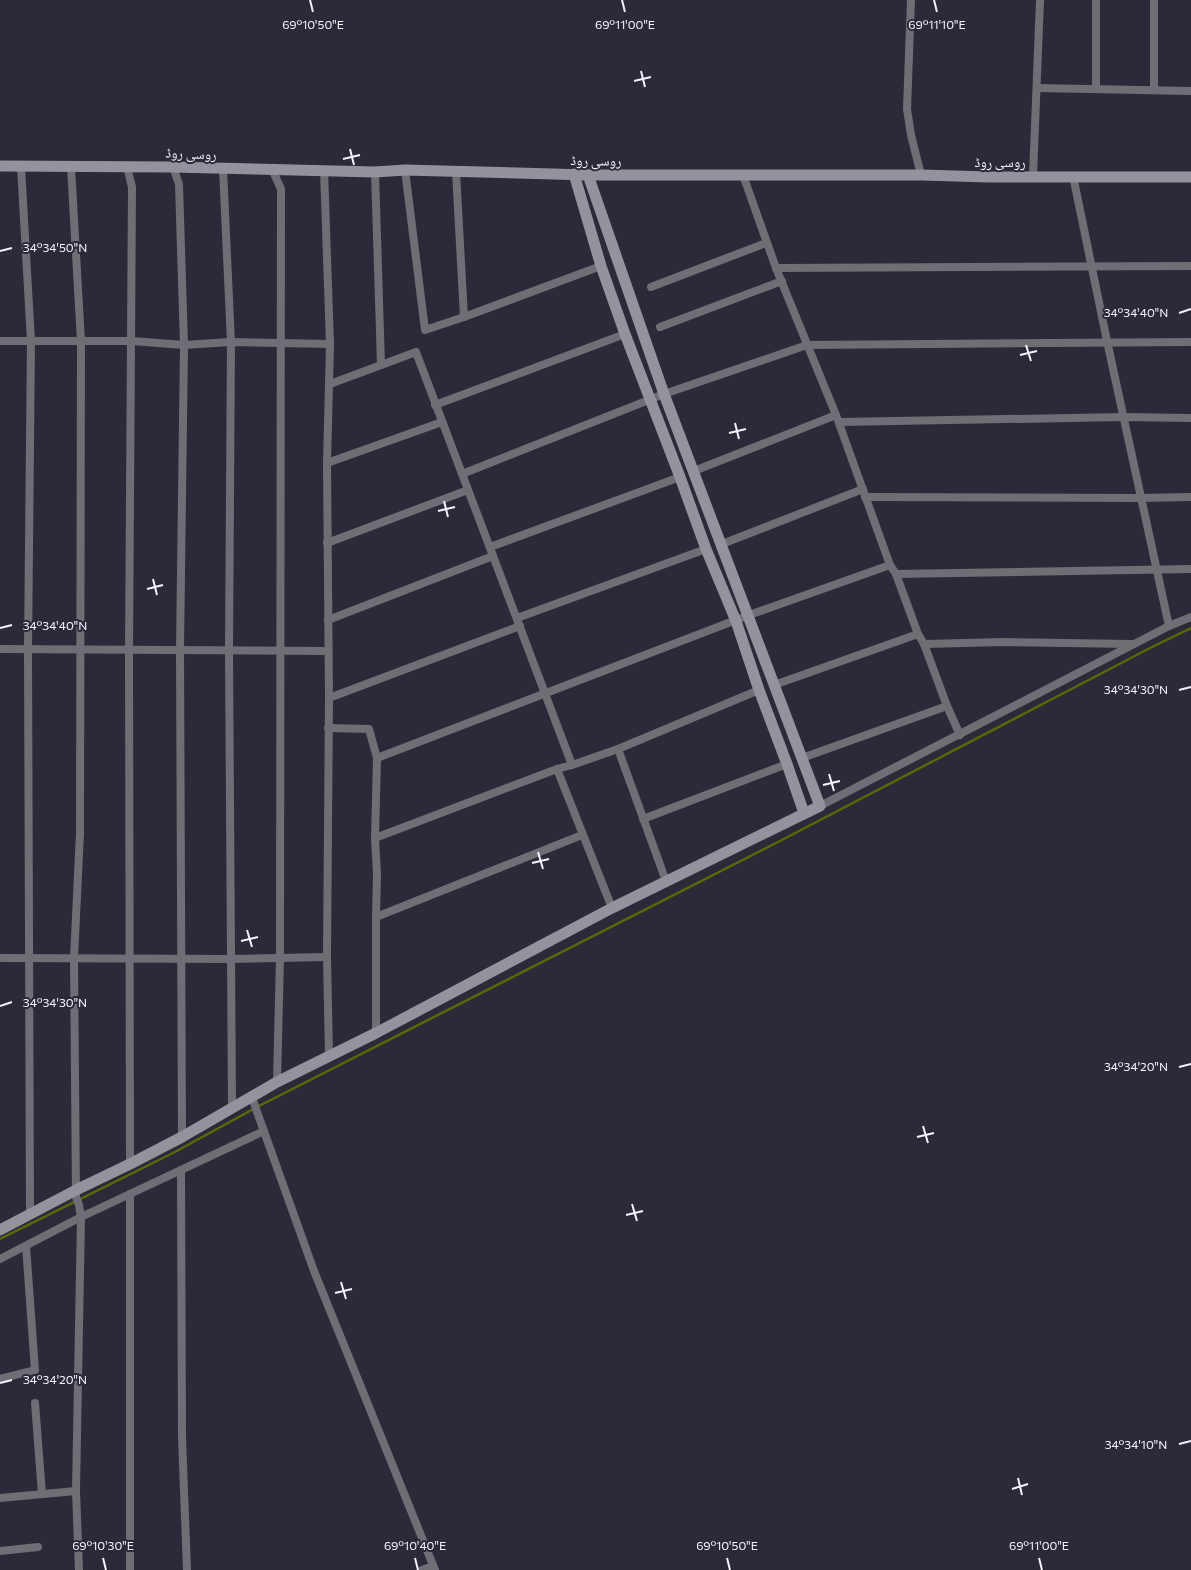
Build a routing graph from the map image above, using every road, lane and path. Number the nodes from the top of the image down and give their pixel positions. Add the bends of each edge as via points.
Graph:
1 (911, 0) edge
2 (1040, 0) edge
3 (1096, 0) edge
4 (1154, 0) edge
5 (1036, 88) junction
6 (1096, 89) junction
7 (1154, 90) junction
8 (1191, 91) edge
9 (0, 166) edge
10 (22, 167) junction
11 (71, 167) junction
12 (127, 167) junction
13 (173, 167) junction
14 (223, 169) junction
15 (272, 169) junction
16 (324, 170) junction
17 (405, 170) junction
18 (376, 172) junction
19 (456, 172) junction
20 (574, 174) junction
21 (588, 175) junction
22 (743, 175) junction
23 (921, 175) junction
24 (1033, 176) junction
25 (1073, 176) junction
26 (1191, 177) edge
27 (766, 243) junction
28 (601, 266) junction
29 (1092, 266) junction
30 (1191, 266) edge
31 (776, 268) junction
32 (782, 281) junction
33 (651, 286) dead end
34 (464, 317) junction
35 (660, 327) dead end
36 (625, 334) junction
37 (31, 340) junction
38 (0, 341) edge
39 (81, 341) junction
40 (132, 341) junction
41 (231, 342) junction
42 (280, 342) junction
43 (1107, 342) junction
44 (1191, 342) edge
45 (330, 344) junction
46 (184, 345) junction
47 (807, 345) junction
48 (381, 365) junction
49 (330, 384) junction
50 (664, 394) junction
51 (650, 400) junction
52 (435, 405) junction
53 (1124, 417) junction
54 (1191, 418) edge
55 (837, 419) junction
56 (442, 422) junction
57 (327, 463) junction
58 (694, 471) junction
59 (462, 474) junction
60 (680, 478) junction
61 (468, 490) junction
62 (864, 493) junction
63 (1191, 497) edge
64 (1140, 498) junction
65 (328, 543) junction
66 (722, 544) junction
67 (490, 547) junction
68 (706, 550) junction
69 (493, 556) junction
70 (890, 564) junction
71 (1191, 569) edge
72 (1157, 570) junction
73 (896, 574) junction
74 (749, 615) junction
75 (1191, 617) edge
76 (328, 620) junction
77 (736, 621) junction
78 (518, 622) junction
79 (1169, 626) junction
80 (918, 634) junction
81 (924, 644) junction
82 (1135, 644) junction
83 (0, 649) edge
84 (28, 650) junction
85 (80, 650) junction
86 (129, 650) junction
87 (180, 650) junction
88 (229, 651) junction
89 (328, 651) junction
90 (281, 652) junction
91 (774, 685) junction
92 (759, 690) junction
93 (546, 694) junction
94 (329, 698) junction
95 (947, 706) junction
96 (328, 728) junction
97 (960, 734) junction
98 (618, 749) junction
99 (377, 758) junction
100 (802, 758) junction
101 (787, 764) junction
102 (572, 765) junction
103 (557, 769) junction
104 (820, 806) junction
105 (804, 813) junction
106 (643, 819) junction
107 (582, 835) junction
108 (375, 838) junction
109 (666, 882) junction
110 (612, 908) junction
111 (376, 918) junction
112 (326, 957) junction
113 (0, 958) edge
114 (28, 958) junction
115 (74, 958) junction
116 (280, 958) junction
117 (130, 959) junction
118 (181, 959) junction
119 (230, 959) junction
120 (376, 1033) junction
121 (329, 1056) junction
122 (276, 1082) junction
123 (251, 1100) junction
124 (232, 1107) junction
125 (263, 1128) junction
126 (182, 1137) junction
127 (130, 1164) junction
128 (181, 1170) junction
129 (130, 1194) junction
130 (77, 1197) junction
131 (30, 1213) junction
132 (81, 1217) junction
133 (0, 1230) edge
134 (26, 1246) junction
135 (0, 1259) edge
136 (0, 1379) edge
137 (35, 1403) dead end
138 (76, 1491) junction
139 (42, 1494) junction
140 (0, 1498) edge
141 (38, 1547) dead end
142 (0, 1551) edge
143 (434, 1568) edge
144 (79, 1570) edge
145 (130, 1570) edge
146 (187, 1570) edge
147 (422, 1570) edge

1 - 23 street via 907,109
2 - 5 street
3 - 6 street
4 - 7 street
5 - 6 street
5 - 24 street
6 - 7 street
7 - 8 street
9 - 10 street, روسی روڈ
10 - 11 street, روسی روڈ
10 - 37 street
11 - 12 street, روسی روڈ
11 - 39 street
12 - 13 street, روسی روڈ
12 - 40 street via 132,187
13 - 14 street, روسی روڈ
13 - 46 street via 179,184
14 - 15 street, روسی روڈ
14 - 41 street
15 - 16 street, روسی روڈ
15 - 42 street via 281,190
16 - 18 street, روسی روڈ
16 - 45 street
17 - 18 street, روسی روڈ
17 - 19 street, روسی روڈ
17 - 34 street via 425,330
18 - 48 street
19 - 20 street, روسی روڈ
19 - 34 street
20 - 21 street, روسی روڈ
20 - 28 street
21 - 22 street, روسی روڈ
21 - 50 street
22 - 23 street, روسی روڈ
22 - 27 street
23 - 24 street, روسی روڈ
24 - 25 street, روسی روڈ
25 - 26 street, روسی روڈ
25 - 29 street
27 - 31 street
27 - 33 street
28 - 34 street
28 - 36 street
29 - 30 street
29 - 31 street
29 - 43 street
31 - 32 street
32 - 35 street
32 - 47 street
36 - 51 street
36 - 52 street
37 - 38 street
37 - 39 street
37 - 84 street
39 - 40 street
39 - 85 street
40 - 46 street
40 - 86 street
41 - 42 street
41 - 46 street
41 - 88 street
42 - 45 street
42 - 90 street
43 - 44 street
43 - 47 street
43 - 53 street
45 - 49 street
46 - 87 street
47 - 50 street
47 - 55 street
48 - 49 street
48 - 52 street via 416,352
49 - 57 street
50 - 51 street
50 - 58 street
51 - 59 street
51 - 60 street
52 - 56 street
53 - 54 street
53 - 55 street
53 - 64 street
55 - 58 street
55 - 62 street
56 - 57 street
56 - 59 street
57 - 65 street
58 - 66 street
59 - 61 street
60 - 67 street
60 - 68 street
61 - 65 street
61 - 67 street
62 - 64 street
62 - 66 street
62 - 70 street
63 - 64 street
64 - 72 street
65 - 76 street
66 - 74 street
67 - 69 street
68 - 77 street
68 - 78 street
69 - 76 street
69 - 78 street
70 - 73 street
70 - 74 street
71 - 72 street
72 - 73 street
72 - 79 street
73 - 80 street
74 - 77 street
74 - 91 street
75 - 79 street
76 - 89 street
77 - 92 street
77 - 93 street
78 - 93 street
78 - 94 street
79 - 82 street
80 - 81 street
80 - 91 street
81 - 82 street
81 - 95 street
82 - 97 street
83 - 84 street
84 - 85 street
84 - 114 street
85 - 86 street
85 - 115 street via 80,833
86 - 87 street
86 - 117 street
87 - 88 street
87 - 118 street
88 - 90 street
88 - 119 street
89 - 90 street
89 - 94 street
90 - 116 street
91 - 100 street
92 - 98 street
92 - 101 street
93 - 99 street
93 - 102 street
94 - 96 street
95 - 97 street
95 - 100 street
96 - 99 street via 369,729
96 - 112 street
97 - 104 street
98 - 102 street
98 - 106 street
99 - 108 street
100 - 104 street
101 - 105 street
101 - 106 street
102 - 103 street
103 - 107 street
103 - 108 street
104 - 105 street
105 - 109 street
106 - 109 street
107 - 110 street
107 - 111 street
108 - 111 street
109 - 110 street
110 - 120 street
111 - 120 street
112 - 116 street
112 - 121 street
113 - 114 street
114 - 115 street
114 - 131 street
115 - 117 street
115 - 130 street
116 - 119 street
116 - 122 street
117 - 118 street
117 - 127 street
118 - 119 street
118 - 126 street
119 - 124 street
120 - 121 street
121 - 122 street
122 - 123 street
123 - 124 street
123 - 125 street
124 - 126 street
125 - 128 street
125 - 143 street via 314,1271
126 - 127 street
127 - 130 street
128 - 129 street
128 - 146 street via 182,1437
129 - 132 street
129 - 145 street
130 - 131 street
130 - 132 street
131 - 133 street
132 - 134 street
132 - 138 street
134 - 135 street
134 - 136 street via 35,1370
137 - 139 street
138 - 139 street
138 - 144 street
139 - 140 street
141 - 142 street
143 - 147 street

